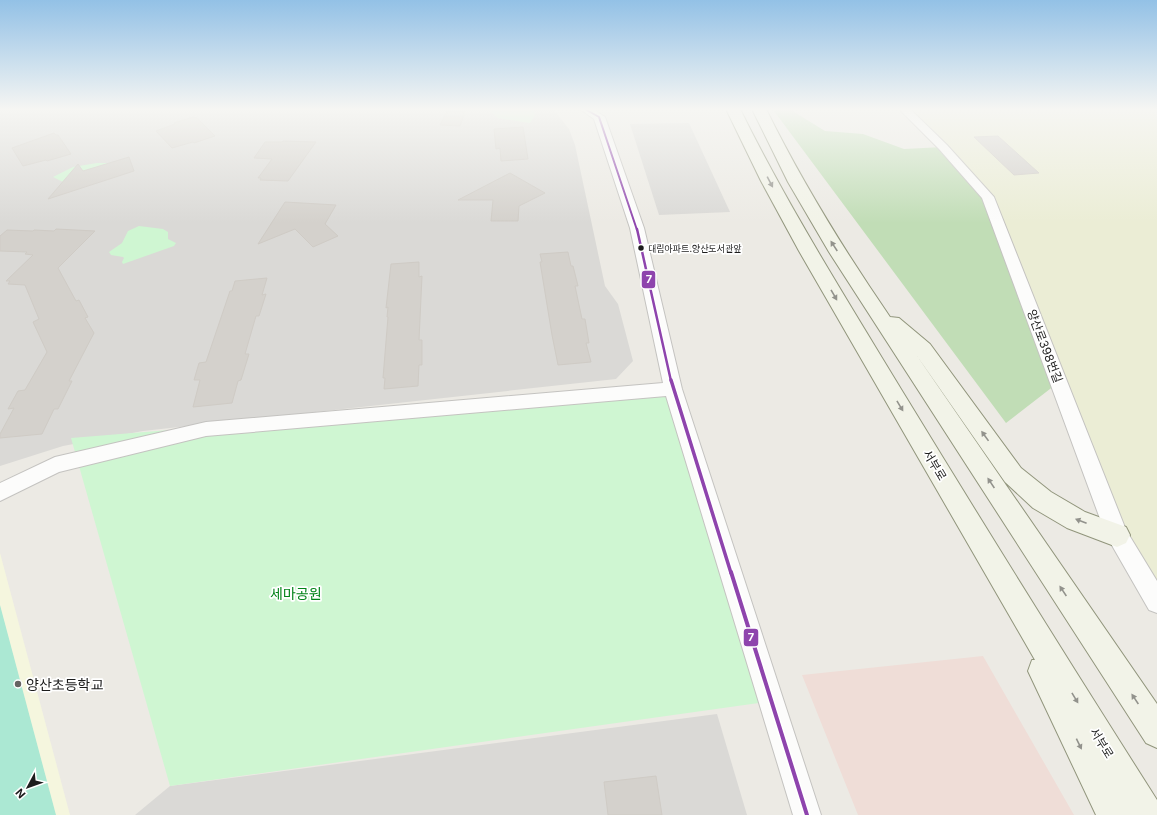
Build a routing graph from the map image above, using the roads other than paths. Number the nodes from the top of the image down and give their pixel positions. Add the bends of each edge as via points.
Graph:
1 (609, 147) edge
2 (751, 147) edge
3 (777, 147) edge
4 (943, 147) edge
5 (872, 305) junction
6 (673, 389) junction
7 (0, 492) edge
8 (975, 534) junction
9 (1117, 535) junction
10 (1157, 602) edge
11 (1157, 732) edge
12 (807, 815) edge
13 (1114, 815) edge
14 (1147, 815) edge

1 - 6 street via 636,228
2 -> 8 main road, 서부로 via 787,214
5 -> 3 main road via 816,218
4 - 9 street, 양산로398번길 via 988,197
9 -> 5 main road via 1071,517 1042,500 1013,475 923,349
11 -> 5 main road
6 - 7 street via 206,429 55,465
6 - 12 street
8 -> 13 main road
8 -> 14 main road, 서부로
9 - 10 street, 양산로398번길

